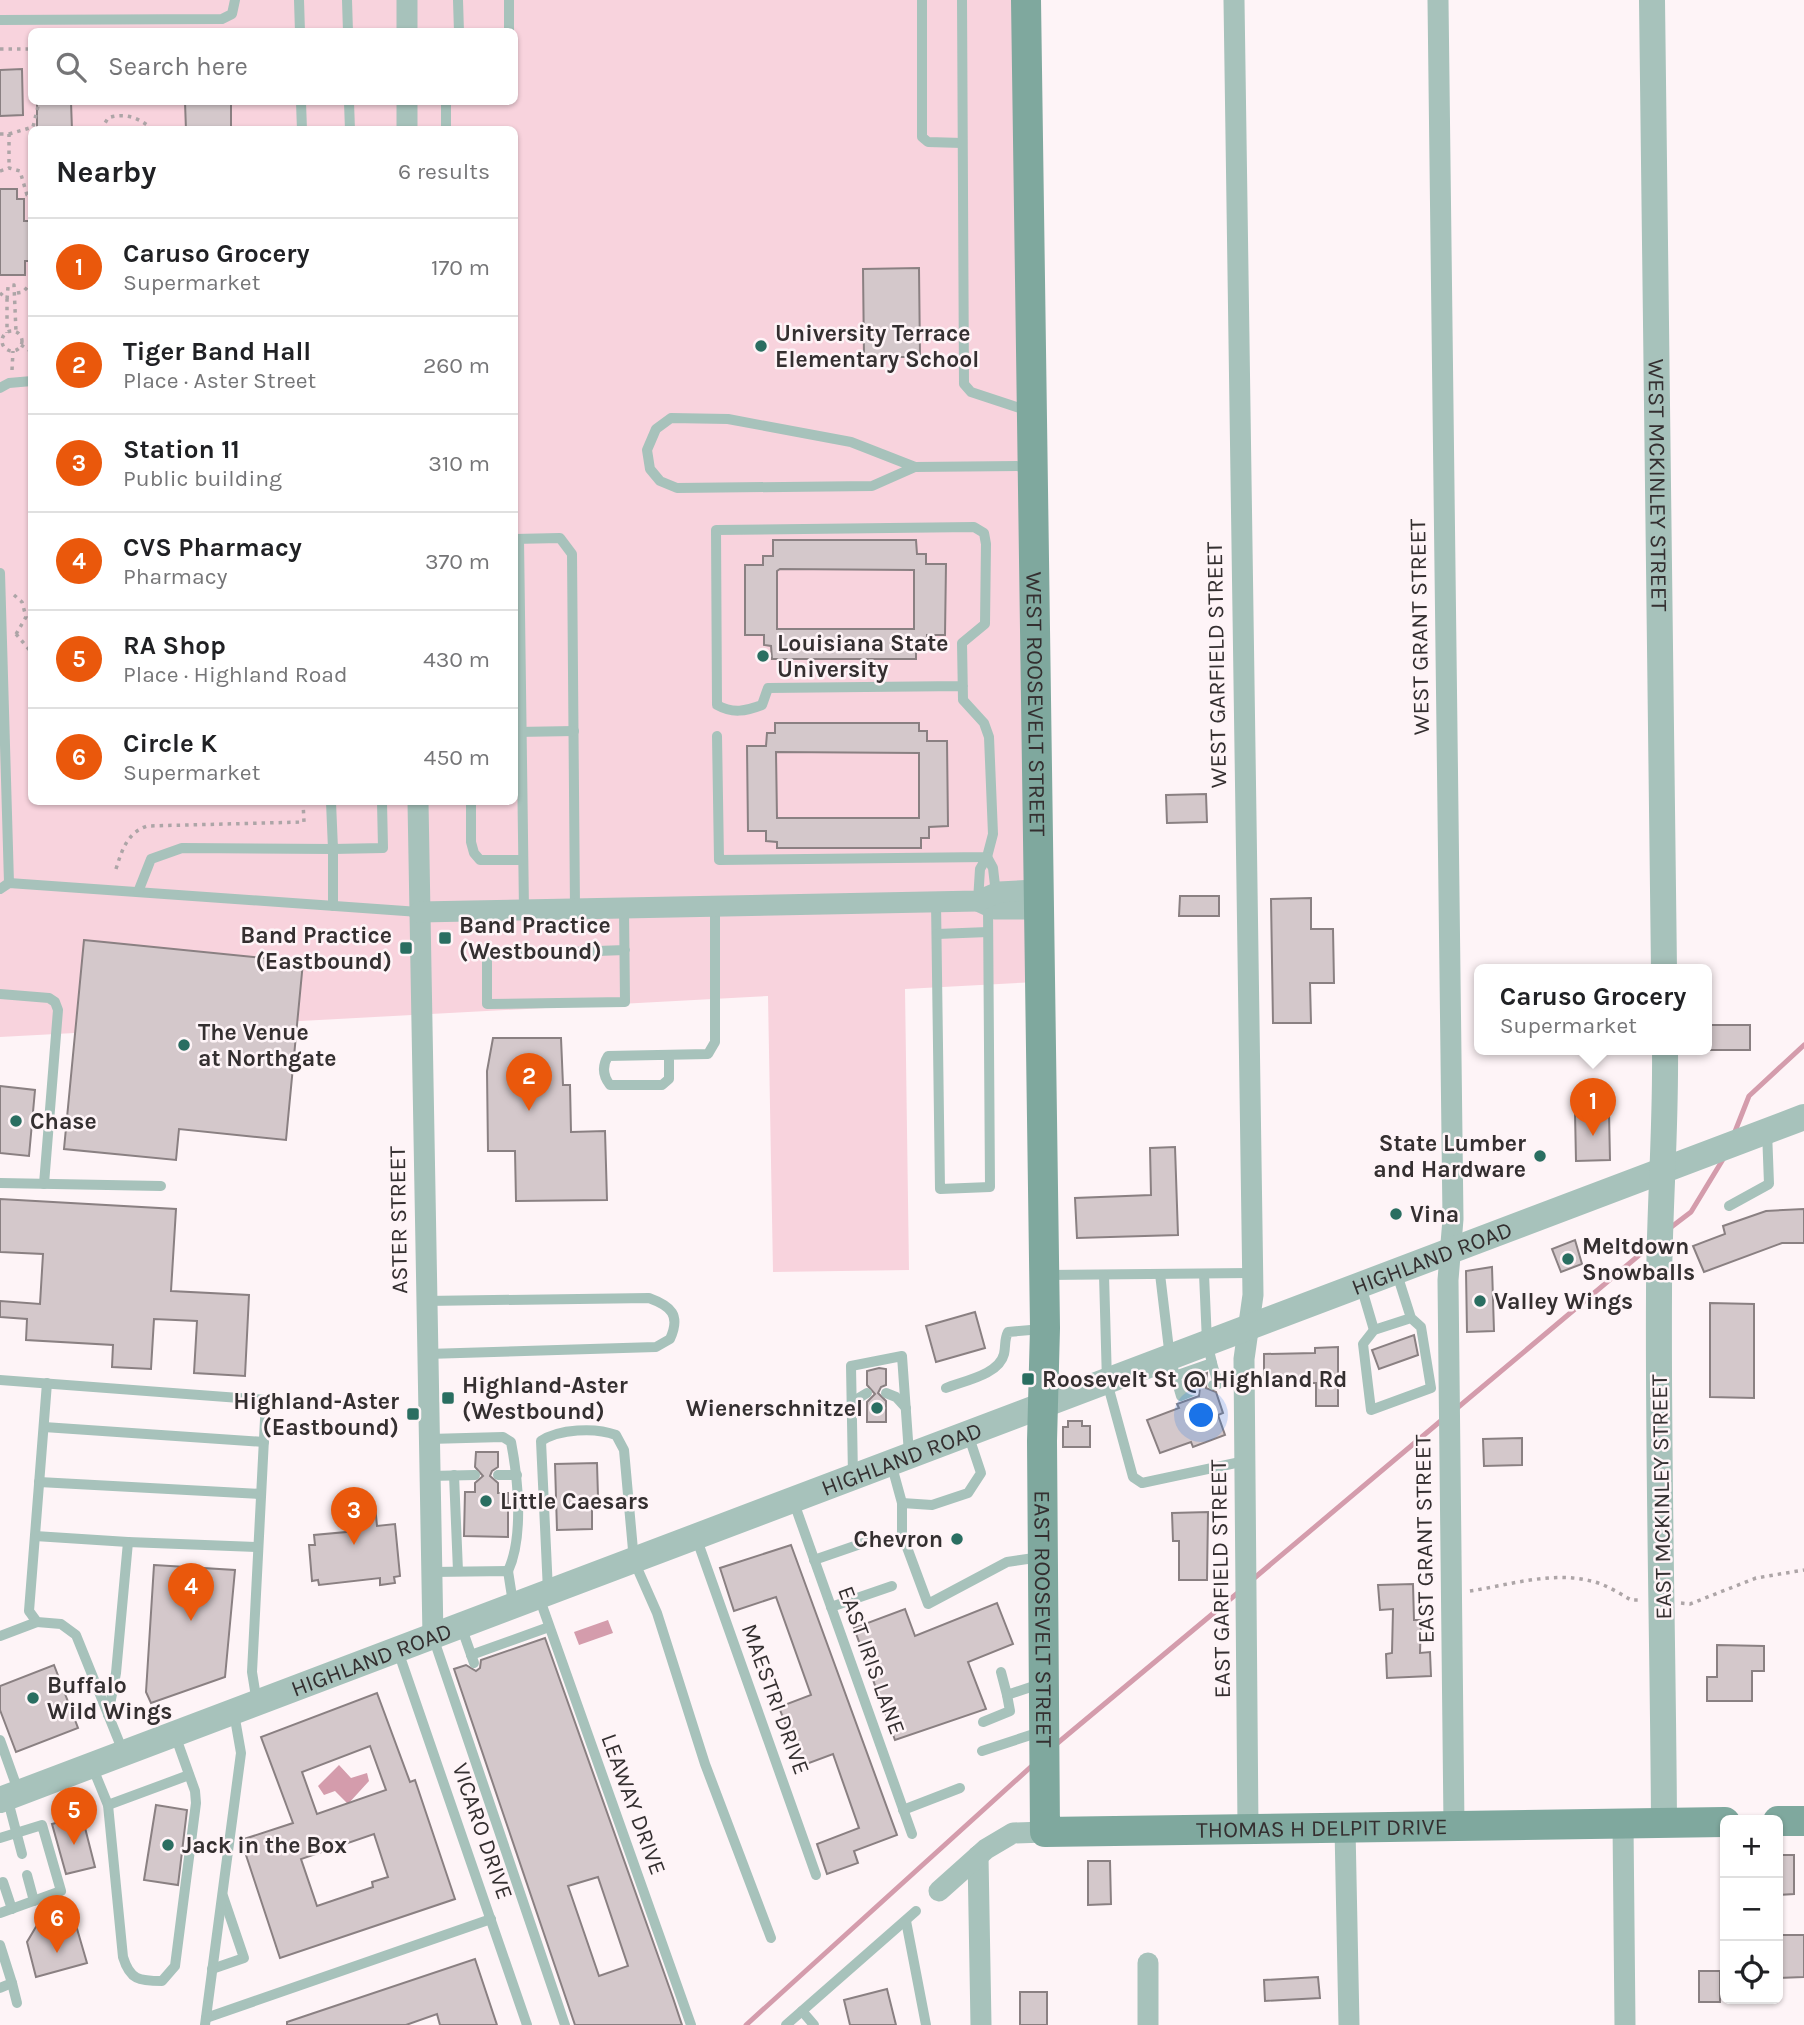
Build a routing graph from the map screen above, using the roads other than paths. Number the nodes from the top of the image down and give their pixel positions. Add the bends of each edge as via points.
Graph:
1 (235, 0) edge
2 (299, 0) edge
3 (347, 0) edge
4 (407, 0) edge
5 (458, 0) edge
6 (509, 0) edge
7 (922, 0) edge
8 (962, 0) edge
9 (1026, 0) edge
10 (1234, 0) edge
11 (1438, 0) edge
12 (1652, 0) edge
13 (0, 20) edge
14 (300, 28) edge
15 (348, 28) edge
16 (407, 28) edge
17 (459, 28) edge
18 (509, 28) edge
19 (302, 105) edge
20 (349, 105) edge
21 (407, 105) edge
22 (446, 105) edge
23 (302, 126) edge
24 (350, 126) edge
25 (408, 126) edge
26 (446, 126) edge
27 (962, 143) junction
28 (28, 381) edge
29 (0, 388) edge
30 (1031, 412) junction
31 (1031, 466) junction
32 (915, 467) junction
33 (518, 539) edge
34 (0, 573) edge
35 (963, 686) junction
36 (1, 704) edge
37 (573, 731) junction
38 (518, 732) edge
39 (717, 736) dead end
40 (331, 805) edge
41 (382, 805) edge
42 (418, 805) edge
43 (471, 805) edge
44 (333, 849) junction
45 (988, 857) junction
46 (523, 860) junction
47 (4, 886) edge
48 (138, 892) junction
49 (987, 900) junction
50 (1036, 900) junction
51 (936, 902) junction
52 (333, 906) junction
53 (715, 906) junction
54 (624, 908) junction
55 (575, 909) junction
56 (524, 910) junction
57 (419, 912) junction
58 (988, 932) junction
59 (937, 934) junction
60 (625, 950) junction
61 (1664, 964) edge
62 (0, 994) edge
63 (669, 1055) junction
64 (1665, 1055) edge
65 (1804, 1116) edge
66 (1773, 1128) junction
67 (1674, 1167) junction
68 (0, 1183) edge
69 (44, 1184) junction
70 (161, 1186) dead end
71 (1729, 1206) dead end
72 (1450, 1252) junction
73 (1396, 1271) junction
74 (1250, 1273) junction
75 (1160, 1274) junction
76 (1204, 1274) junction
77 (1042, 1275) junction
78 (1104, 1275) junction
79 (1361, 1285) junction
80 (425, 1301) junction
81 (1411, 1318) junction
82 (1436, 1324) junction
83 (1045, 1328) junction
84 (1248, 1328) junction
85 (1374, 1330) junction
86 (1209, 1353) junction
87 (427, 1354) junction
88 (1172, 1367) junction
89 (1244, 1377) junction
90 (0, 1380) edge
91 (1107, 1381) junction
92 (47, 1383) junction
93 (946, 1388) dead end
94 (1193, 1391) dead end
95 (867, 1393) dead end
96 (886, 1393) dead end
97 (852, 1402) junction
98 (1043, 1406) junction
99 (906, 1408) junction
100 (44, 1427) junction
101 (968, 1434) junction
102 (429, 1439) junction
103 (264, 1442) junction
104 (900, 1460) junction
105 (1245, 1461) junction
106 (454, 1475) junction
107 (475, 1475) dead end
108 (498, 1475) dead end
109 (517, 1475) junction
110 (429, 1476) junction
111 (853, 1478) junction
112 (39, 1482) junction
113 (261, 1494) junction
114 (793, 1500) junction
115 (901, 1503) junction
116 (35, 1536) junction
117 (696, 1537) junction
118 (872, 1540) dead end
119 (128, 1542) junction
120 (258, 1547) junction
121 (1043, 1557) junction
122 (814, 1560) junction
123 (634, 1561) junction
124 (458, 1571) junction
125 (508, 1571) junction
126 (432, 1572) junction
127 (892, 1586) dead end
128 (543, 1595) junction
129 (514, 1606) junction
130 (831, 1606) junction
131 (37, 1622) junction
132 (461, 1626) junction
133 (549, 1627) junction
134 (0, 1636) edge
135 (433, 1637) junction
136 (398, 1651) junction
137 (1001, 1672) dead end
138 (1043, 1683) junction
139 (1007, 1695) junction
140 (246, 1709) junction
141 (108, 1715) junction
142 (983, 1722) dead end
143 (1043, 1731) junction
144 (175, 1735) junction
145 (0, 1740) edge
146 (982, 1751) dead end
147 (124, 1754) junction
148 (92, 1766) junction
149 (189, 1775) junction
150 (7, 1786) edge
151 (960, 1788) dead end
152 (108, 1805) junction
153 (903, 1810) junction
154 (1783, 1821) edge
155 (1804, 1821) edge
156 (1664, 1822) junction
157 (1720, 1822) edge
158 (1623, 1823) junction
159 (1454, 1826) junction
160 (1345, 1828) junction
161 (1248, 1829) junction
162 (1045, 1832) junction
163 (17, 1833) junction
164 (912, 1834) dead end
165 (0, 1838) edge
166 (22, 1854) dead end
167 (978, 1856) junction
168 (27, 1875) dead end
169 (816, 1875) dead end
170 (4, 1882) dead end
171 (939, 1891) dead end
172 (222, 1894) junction
173 (34, 1901) junction
174 (12, 1909) junction
175 (916, 1911) dead end
176 (0, 1913) edge
177 (491, 1919) junction
178 (906, 1921) junction
179 (771, 1938) dead end
180 (0, 1945) edge
181 (1148, 1962) dead end
182 (212, 1969) junction
183 (12, 1983) junction
184 (0, 1987) edge
185 (17, 2003) dead end
186 (802, 2011) junction
187 (205, 2021) edge
188 (527, 2025) edge
189 (565, 2025) edge
190 (691, 2025) edge
191 (786, 2025) edge
192 (814, 2025) edge
193 (926, 2025) edge
194 (981, 2025) edge
195 (1148, 2025) edge
196 (1349, 2025) edge
197 (1625, 2025) edge

1 - 13 lane via 232,14 222,19
2 - 14 lane
3 - 15 lane
4 - 16 street
5 - 17 lane
6 - 18 lane
7 - 27 lane via 922,137 928,142
8 - 27 lane
9 - 30 main road, WEST ROOSEVELT STREET
10 - 74 street, WEST GARFIELD STREET
11 - 72 street, WEST GRANT STREET
12 - 61 street, WEST MCKINLEY STREET
19 - 23 lane
20 - 24 lane
21 - 25 street
22 - 26 lane
27 - 30 lane via 964,384 971,392
28 - 29 lane
30 - 31 main road, WEST ROOSEVELT STREET
31 - 32 lane
31 - 50 main road, WEST ROOSEVELT STREET
32 - 32 lane via 872,486 677,488 660,481 650,469 647,450 656,429 671,418 728,419 851,442
33 - 37 lane via 561,538 572,554
34 - 36 lane
35 - 35 lane via 962,643 985,624 984,533 974,527 716,530 718,705 744,712 762,705 768,688
35 - 45 lane via 963,700 984,723 989,737 992,834
36 - 47 lane
37 - 38 lane
37 - 55 lane
38 - 46 lane
39 - 45 lane via 719,860
40 - 44 lane
41 - 44 lane via 383,848
42 - 57 street, ASTER STREET
43 - 46 lane via 474,853 481,860
44 - 48 lane via 182,848 150,859
44 - 52 lane
45 - 49 lane via 993,868
45 - 49 lane via 980,869
46 - 56 lane
47 - 48 lane
48 - 52 lane
49 - 50 street via 995,909
49 - 51 street
49 - 58 lane
50 - 77 main road, WEST ROOSEVELT STREET
51 - 53 street
51 - 59 lane
52 - 57 lane
53 - 54 street
53 - 63 lane via 715,1042 708,1054
54 - 55 street
54 - 60 lane
55 - 56 street
56 - 57 street
57 - 80 street, ASTER STREET
58 - 59 lane
58 - 59 lane via 990,1187 940,1189
60 - 60 lane via 625,1002 487,1004 486,955
62 - 69 lane via 49,998 58,1010
63 - 63 lane via 608,1056 605,1078 610,1086 662,1085 669,1079
64 - 67 street via 1666,1142
65 - 66 street, HIGHLAND ROAD
66 - 67 street, HIGHLAND ROAD
66 - 71 lane via 1769,1184
67 - 72 street, HIGHLAND ROAD
67 - 156 street, EAST MCKINLEY STREET via 1659,1207
68 - 69 lane
69 - 70 lane
72 - 73 street, HIGHLAND ROAD
72 - 82 street, EAST GRANT STREET
73 - 79 street, HIGHLAND ROAD
73 - 81 lane
74 - 76 lane
74 - 84 street, WEST GARFIELD STREET via 1253,1295
75 - 76 lane
75 - 78 lane
75 - 88 lane
76 - 86 lane
77 - 78 lane
77 - 83 main road, WEST ROOSEVELT STREET
78 - 91 lane
79 - 84 street, HIGHLAND ROAD
79 - 85 lane
80 - 87 street, ASTER STREET
80 - 87 lane via 649,1298 675,1313 676,1327 670,1339 656,1346
81 - 82 lane
81 - 85 lane
82 - 85 lane via 1431,1388 1371,1410 1363,1344
82 - 159 street, EAST GRANT STREET via 1449,1379
83 - 93 lane via 1008,1332 1003,1340 1004,1356 993,1370
83 - 98 main road, WEST ROOSEVELT STREET
84 - 86 street, HIGHLAND ROAD
84 - 89 street, EAST GARFIELD STREET
86 - 88 street, HIGHLAND ROAD
86 - 89 lane via 1215,1384
87 - 102 street, ASTER STREET
88 - 91 street, HIGHLAND ROAD
88 - 94 lane via 1181,1396
89 - 105 street, EAST GARFIELD STREET
90 - 92 lane
91 - 98 street, HIGHLAND ROAD
91 - 105 lane via 1133,1477 1142,1483
92 - 100 lane
92 - 103 lane via 266,1400
95 - 97 lane
96 - 99 lane
97 - 99 lane via 851,1366 902,1356
97 - 111 lane
98 - 101 street, HIGHLAND ROAD
98 - 121 main road, EAST ROOSEVELT STREET
99 - 104 lane
100 - 103 lane
100 - 112 lane
101 - 104 street, HIGHLAND ROAD
101 - 115 lane via 981,1473 968,1493 932,1506
102 - 109 lane via 503,1437 511,1442
102 - 110 street, ASTER STREET
103 - 113 lane
104 - 111 street, HIGHLAND ROAD
104 - 115 lane
105 - 161 street, EAST GARFIELD STREET
106 - 107 lane
106 - 110 lane
106 - 124 lane
108 - 109 lane
109 - 125 lane via 514,1557
110 - 126 street, ASTER STREET
111 - 114 street, HIGHLAND ROAD
112 - 113 lane
112 - 116 lane
113 - 120 lane
114 - 117 street, HIGHLAND ROAD
114 - 122 lane, EAST IRIS LANE
115 - 121 lane via 902,1534 928,1604 1007,1562
116 - 119 lane
116 - 131 lane via 29,1611
117 - 123 street, HIGHLAND ROAD
117 - 169 lane, MAESTRI DRIVE
118 - 122 lane
119 - 120 lane
119 - 141 lane
120 - 140 lane
121 - 138 main road, EAST ROOSEVELT STREET
122 - 130 lane, EAST IRIS LANE
123 - 128 street, HIGHLAND ROAD
123 - 128 lane, LEAWAY DRIVE via 624,1450 616,1435 606,1431 552,1433 541,1441
123 - 179 lane via 657,1613 705,1764
124 - 125 lane
124 - 126 lane
125 - 129 lane
126 - 135 street, ASTER STREET
127 - 130 lane
128 - 129 street, HIGHLAND ROAD
128 - 133 lane, LEAWAY DRIVE
129 - 132 street, HIGHLAND ROAD
130 - 153 lane, EAST IRIS LANE
131 - 134 lane
131 - 141 lane via 61,1624 76,1635
132 - 133 lane via 472,1659
132 - 135 street, HIGHLAND ROAD
133 - 190 lane, LEAWAY DRIVE
135 - 136 street, HIGHLAND ROAD
135 - 189 lane
136 - 140 street, HIGHLAND ROAD
136 - 177 lane, VICARO DRIVE
137 - 139 lane
138 - 139 lane
138 - 143 main road, EAST ROOSEVELT STREET
139 - 142 lane via 1010,1711
140 - 144 street, HIGHLAND ROAD
140 - 172 lane
141 - 147 lane
143 - 146 lane
143 - 162 main road, EAST ROOSEVELT STREET
144 - 147 street, HIGHLAND ROAD
144 - 149 lane
145 - 150 lane
147 - 148 street, HIGHLAND ROAD
148 - 150 street, HIGHLAND ROAD
148 - 152 lane
149 - 152 lane
149 - 152 lane via 196,1803 175,1966 162,1981 133,1978 125,1964
150 - 163 lane
151 - 153 lane
153 - 164 lane, EAST IRIS LANE
154 - 155 main road
156 - 157 main road, THOMAS H DELPIT DRIVE
156 - 158 main road, THOMAS H DELPIT DRIVE
158 - 159 main road, THOMAS H DELPIT DRIVE
158 - 197 street
159 - 160 main road, THOMAS H DELPIT DRIVE
160 - 161 main road, THOMAS H DELPIT DRIVE
160 - 196 street
161 - 162 main road, THOMAS H DELPIT DRIVE
162 - 167 street, THOMAS H DELPIT DRIVE via 1013,1833
163 - 165 lane
163 - 166 lane
163 - 173 lane via 42,1825 61,1891
167 - 171 street, THOMAS H DELPIT DRIVE
167 - 194 street
168 - 173 lane
170 - 174 lane
172 - 182 lane
172 - 182 lane via 244,1958
173 - 174 lane
174 - 176 lane
175 - 178 lane
177 - 187 lane
177 - 188 lane, VICARO DRIVE
178 - 186 lane
178 - 193 lane
180 - 183 lane
181 - 195 street
182 - 187 lane
183 - 184 lane
183 - 185 lane
186 - 191 lane
186 - 192 lane

